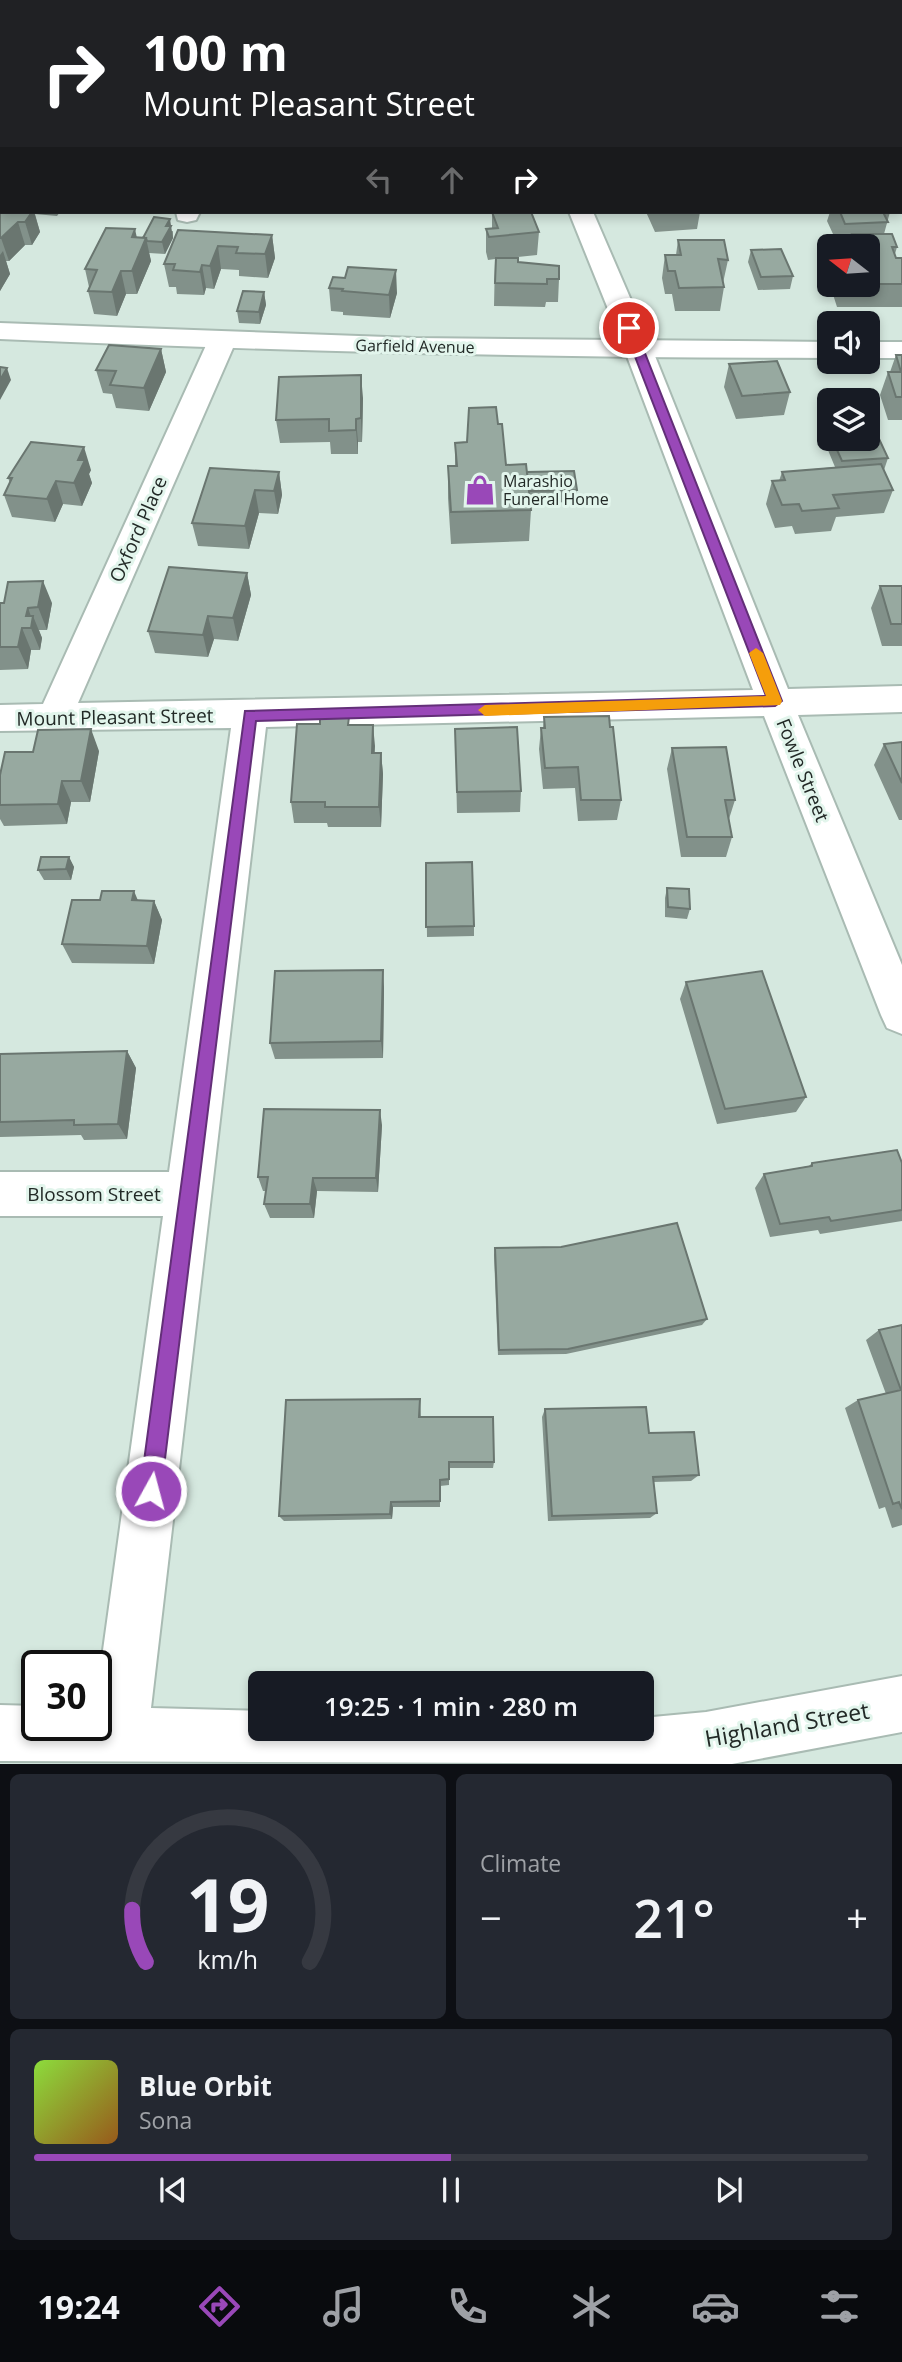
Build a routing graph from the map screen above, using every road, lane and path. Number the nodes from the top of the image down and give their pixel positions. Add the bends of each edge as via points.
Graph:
1 (582, 214) edge
2 (0, 331) edge
3 (222, 341) junction
4 (880, 350) edge
5 (902, 350) edge
6 (639, 351) junction
7 (817, 351) edge
8 (902, 699) edge
9 (775, 701) junction
10 (250, 715) junction
11 (55, 717) junction
12 (0, 718) edge
13 (902, 1015) edge
14 (0, 1194) edge
15 (188, 1195) junction
16 (902, 1704) edge
17 (0, 1733) edge
18 (118, 1749) edge

1 - 6 street, Fowle Street
2 - 3 street, Garfield Avenue
3 - 6 street, Garfield Avenue
3 - 11 street, Oxford Place
4 - 5 street
6 - 7 street, Garfield Avenue
6 - 9 street, Fowle Street
8 - 9 street, Mount Pleasant Street
9 - 10 street, Mount Pleasant Street
9 - 13 street, Fowle Street
10 - 11 street, Mount Pleasant Street
10 - 15 street
11 - 12 street, Mount Pleasant Street
14 - 15 street, Blossom Street
15 - 18 street
16 - 18 street, Highland Street via 706,1740 620,1748
17 - 18 street, Highland Street

